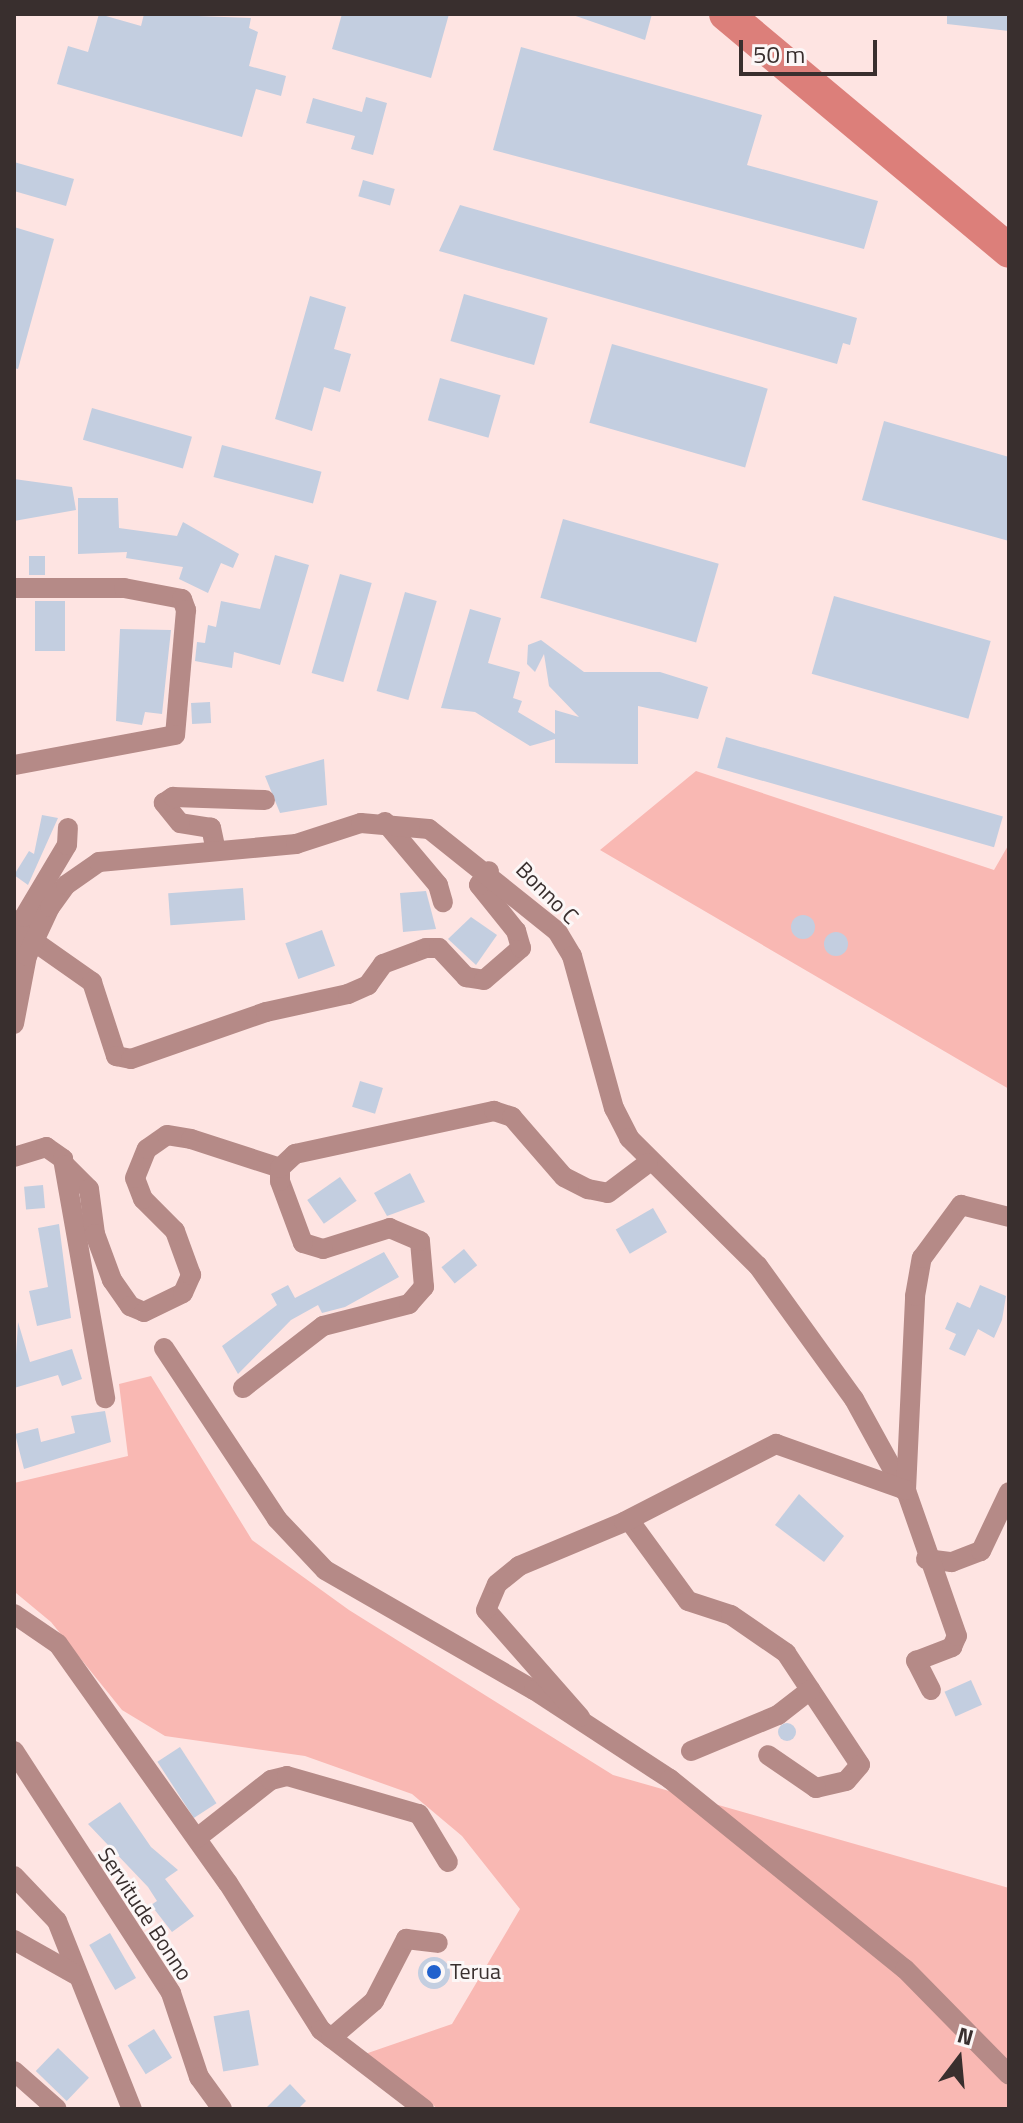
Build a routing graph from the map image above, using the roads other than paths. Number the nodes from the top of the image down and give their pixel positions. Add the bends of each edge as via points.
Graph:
1 (14, 588) edge
2 (14, 765) edge
3 (265, 800) dead end
4 (385, 822) junction
5 (68, 828) dead end
6 (216, 851) junction
7 (489, 871) junction
8 (443, 902) dead end
9 (35, 942) junction
10 (14, 951) edge
11 (14, 966) edge
12 (18, 995) junction
13 (14, 1024) edge
14 (14, 1157) edge
15 (648, 1163) junction
16 (65, 1165) junction
17 (280, 1168) junction
18 (1009, 1217) edge
19 (164, 1348) dead end
20 (243, 1388) dead end
21 (105, 1398) dead end
22 (905, 1490) junction
23 (1009, 1492) edge
24 (629, 1520) junction
25 (926, 1559) junction
26 (14, 1614) edge
27 (810, 1690) junction
28 (931, 1690) dead end
29 (582, 1721) junction
30 (14, 1751) edge
31 (691, 1751) dead end
32 (768, 1755) dead end
33 (197, 1838) junction
34 (448, 1862) dead end
35 (14, 1876) edge
36 (14, 1940) edge
37 (438, 1943) dead end
38 (78, 1976) junction
39 (331, 2038) junction
40 (14, 2071) edge
41 (1009, 2075) edge
42 (57, 2109) edge
43 (132, 2109) edge
44 (222, 2109) edge
45 (424, 2109) edge

1 - 2 street via 124,588 182,599 186,610 175,735
3 - 6 street via 173,797 164,803 180,823 211,828
4 - 6 street, Bonno C via 296,844
4 - 7 street, Bonno C via 429,829
4 - 8 street via 438,885
5 - 10 street via 67,845 24,917
6 - 9 street, Bonno C via 115,859 82,870 50,907
7 - 9 street via 479,885 516,931 521,948 484,980 466,977 439,948 426,948 383,964 368,985 348,994 266,1012 131,1059 116,1056 103,997 92,982
7 - 15 street, Bonno C via 557,931 572,956 614,1108
9 - 12 street, Bonno C
11 - 12 street
12 - 13 street, Bonno C
14 - 16 street via 46,1147
15 - 17 street via 608,1193 588,1189 564,1177 512,1117 473,1111 295,1154
15 - 22 street, Bonno C via 698,1201 758,1266 854,1399
16 - 17 street via 89,1189 95,1234 112,1280 130,1306 144,1312 183,1293 191,1275 175,1231 143,1199 135,1178 147,1149 179,1137
16 - 21 street
17 - 20 street via 291,1223 303,1243 323,1249 390,1228 420,1241 428,1268 409,1304 323,1326
18 - 22 street via 961,1205 922,1258
19 - 29 street via 277,1519 325,1570
22 - 24 street via 776,1444
22 - 25 street
23 - 25 street via 981,1551 952,1562
24 - 27 street via 688,1601 758,1630 786,1653
24 - 29 street via 519,1566 497,1584 486,1610 571,1699
25 - 28 street via 957,1636 952,1647 916,1661
26 - 33 street via 58,1644
27 - 31 street via 778,1715
27 - 32 street via 860,1765 856,1775 816,1788
29 - 41 street via 670,1779 905,1969
30 - 44 street, Servitude Bonno via 171,1993 199,2077
33 - 34 street via 271,1780 287,1776 419,1814
33 - 39 street
35 - 38 street via 57,1921
36 - 38 street
37 - 39 street via 406,1939 374,2001
38 - 43 street
39 - 45 street
40 - 42 street

